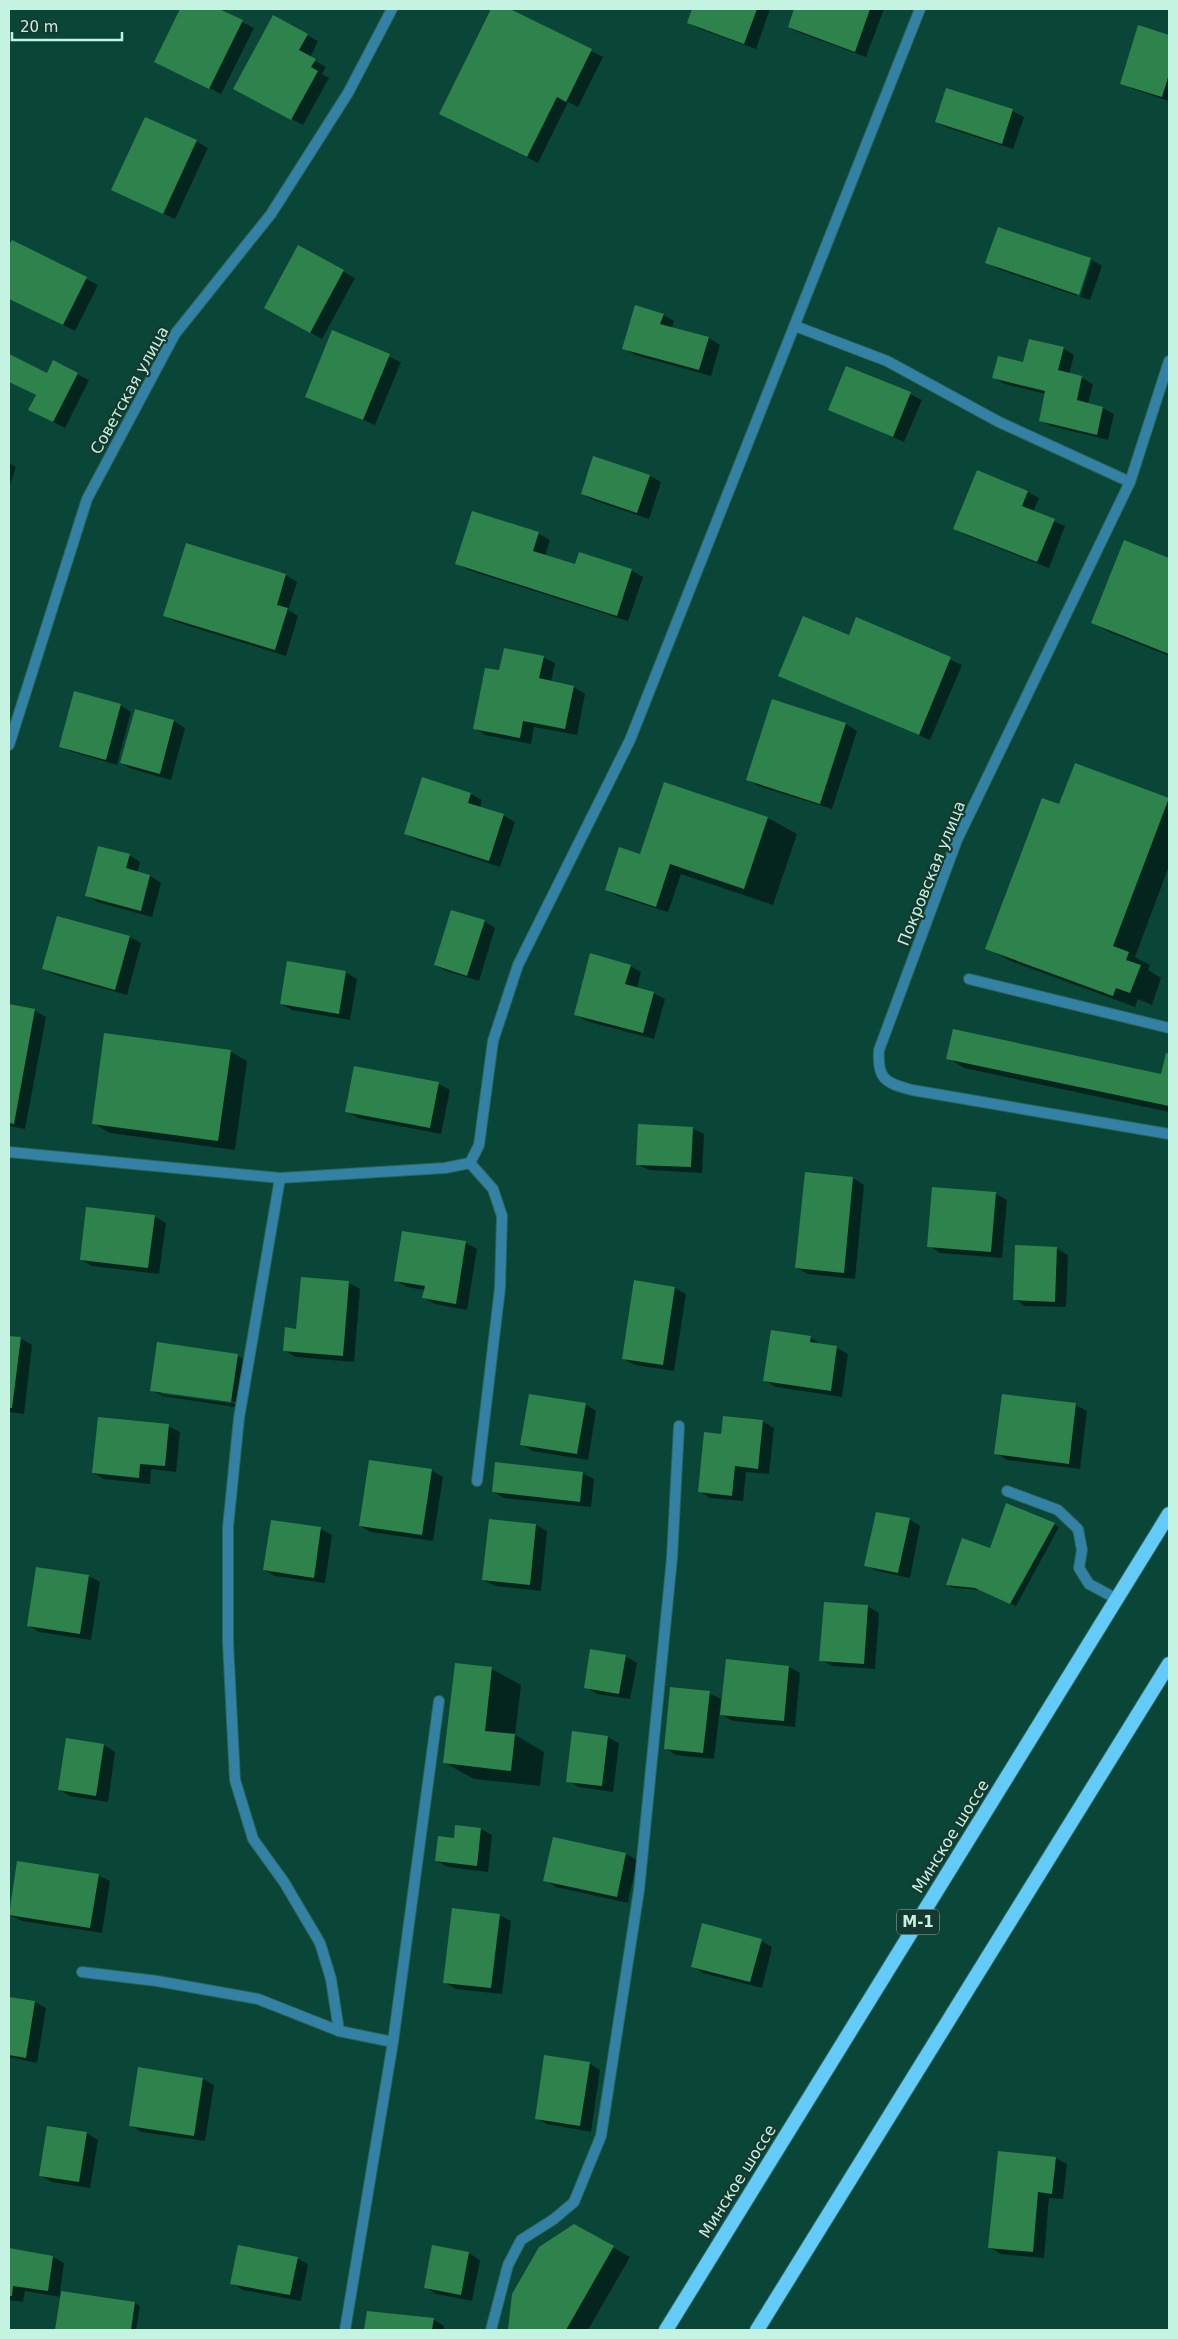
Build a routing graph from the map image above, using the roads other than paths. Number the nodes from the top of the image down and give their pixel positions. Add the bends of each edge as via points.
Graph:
1 (392, 9) edge
2 (920, 9) edge
3 (795, 326) junction
4 (1169, 361) edge
5 (1130, 482) junction
6 (11, 731) edge
7 (9, 744) edge
8 (969, 979) dead end
9 (1169, 1028) edge
10 (1169, 1134) edge
11 (9, 1152) edge
12 (470, 1163) junction
13 (280, 1178) junction
14 (679, 1426) dead end
15 (477, 1481) dead end
16 (1007, 1491) dead end
17 (1169, 1514) edge
18 (1117, 1599) junction
19 (1169, 1664) edge
20 (439, 1701) dead end
21 (82, 1972) dead end
22 (339, 2032) junction
23 (393, 2042) junction
24 (345, 2330) edge
25 (491, 2330) edge
26 (666, 2330) edge
27 (757, 2330) edge

1 - 6 street, Советская улица via 348,93 271,214 175,334 87,499
2 - 3 street
3 - 5 street via 887,361 999,422
3 - 12 street via 630,740 518,965 493,1041 479,1145
4 - 5 street, Покровская улица
5 - 10 street, Покровская улица via 957,840 879,1050 878,1066 883,1078 895,1086 912,1090
6 - 7 street, Советская улица
8 - 9 street
11 - 13 street
12 - 13 street via 445,1168
12 - 15 street via 493,1189 502,1216 500,1288
13 - 22 street via 239,1418 228,1528 228,1644 235,1780 253,1839 284,1882 320,1943 331,1979
14 - 25 street via 672,1558 639,1890 601,2136 574,2202 521,2240 508,2265
16 - 18 street via 1058,1510 1078,1529 1082,1550 1080,1568 1088,1584
17 - 18 highway, Минское шоссе / М-1
18 - 26 highway, Минское шоссе / М-1
19 - 27 highway
20 - 23 street
21 - 22 street via 157,1980 258,1999
22 - 23 street
23 - 24 street

